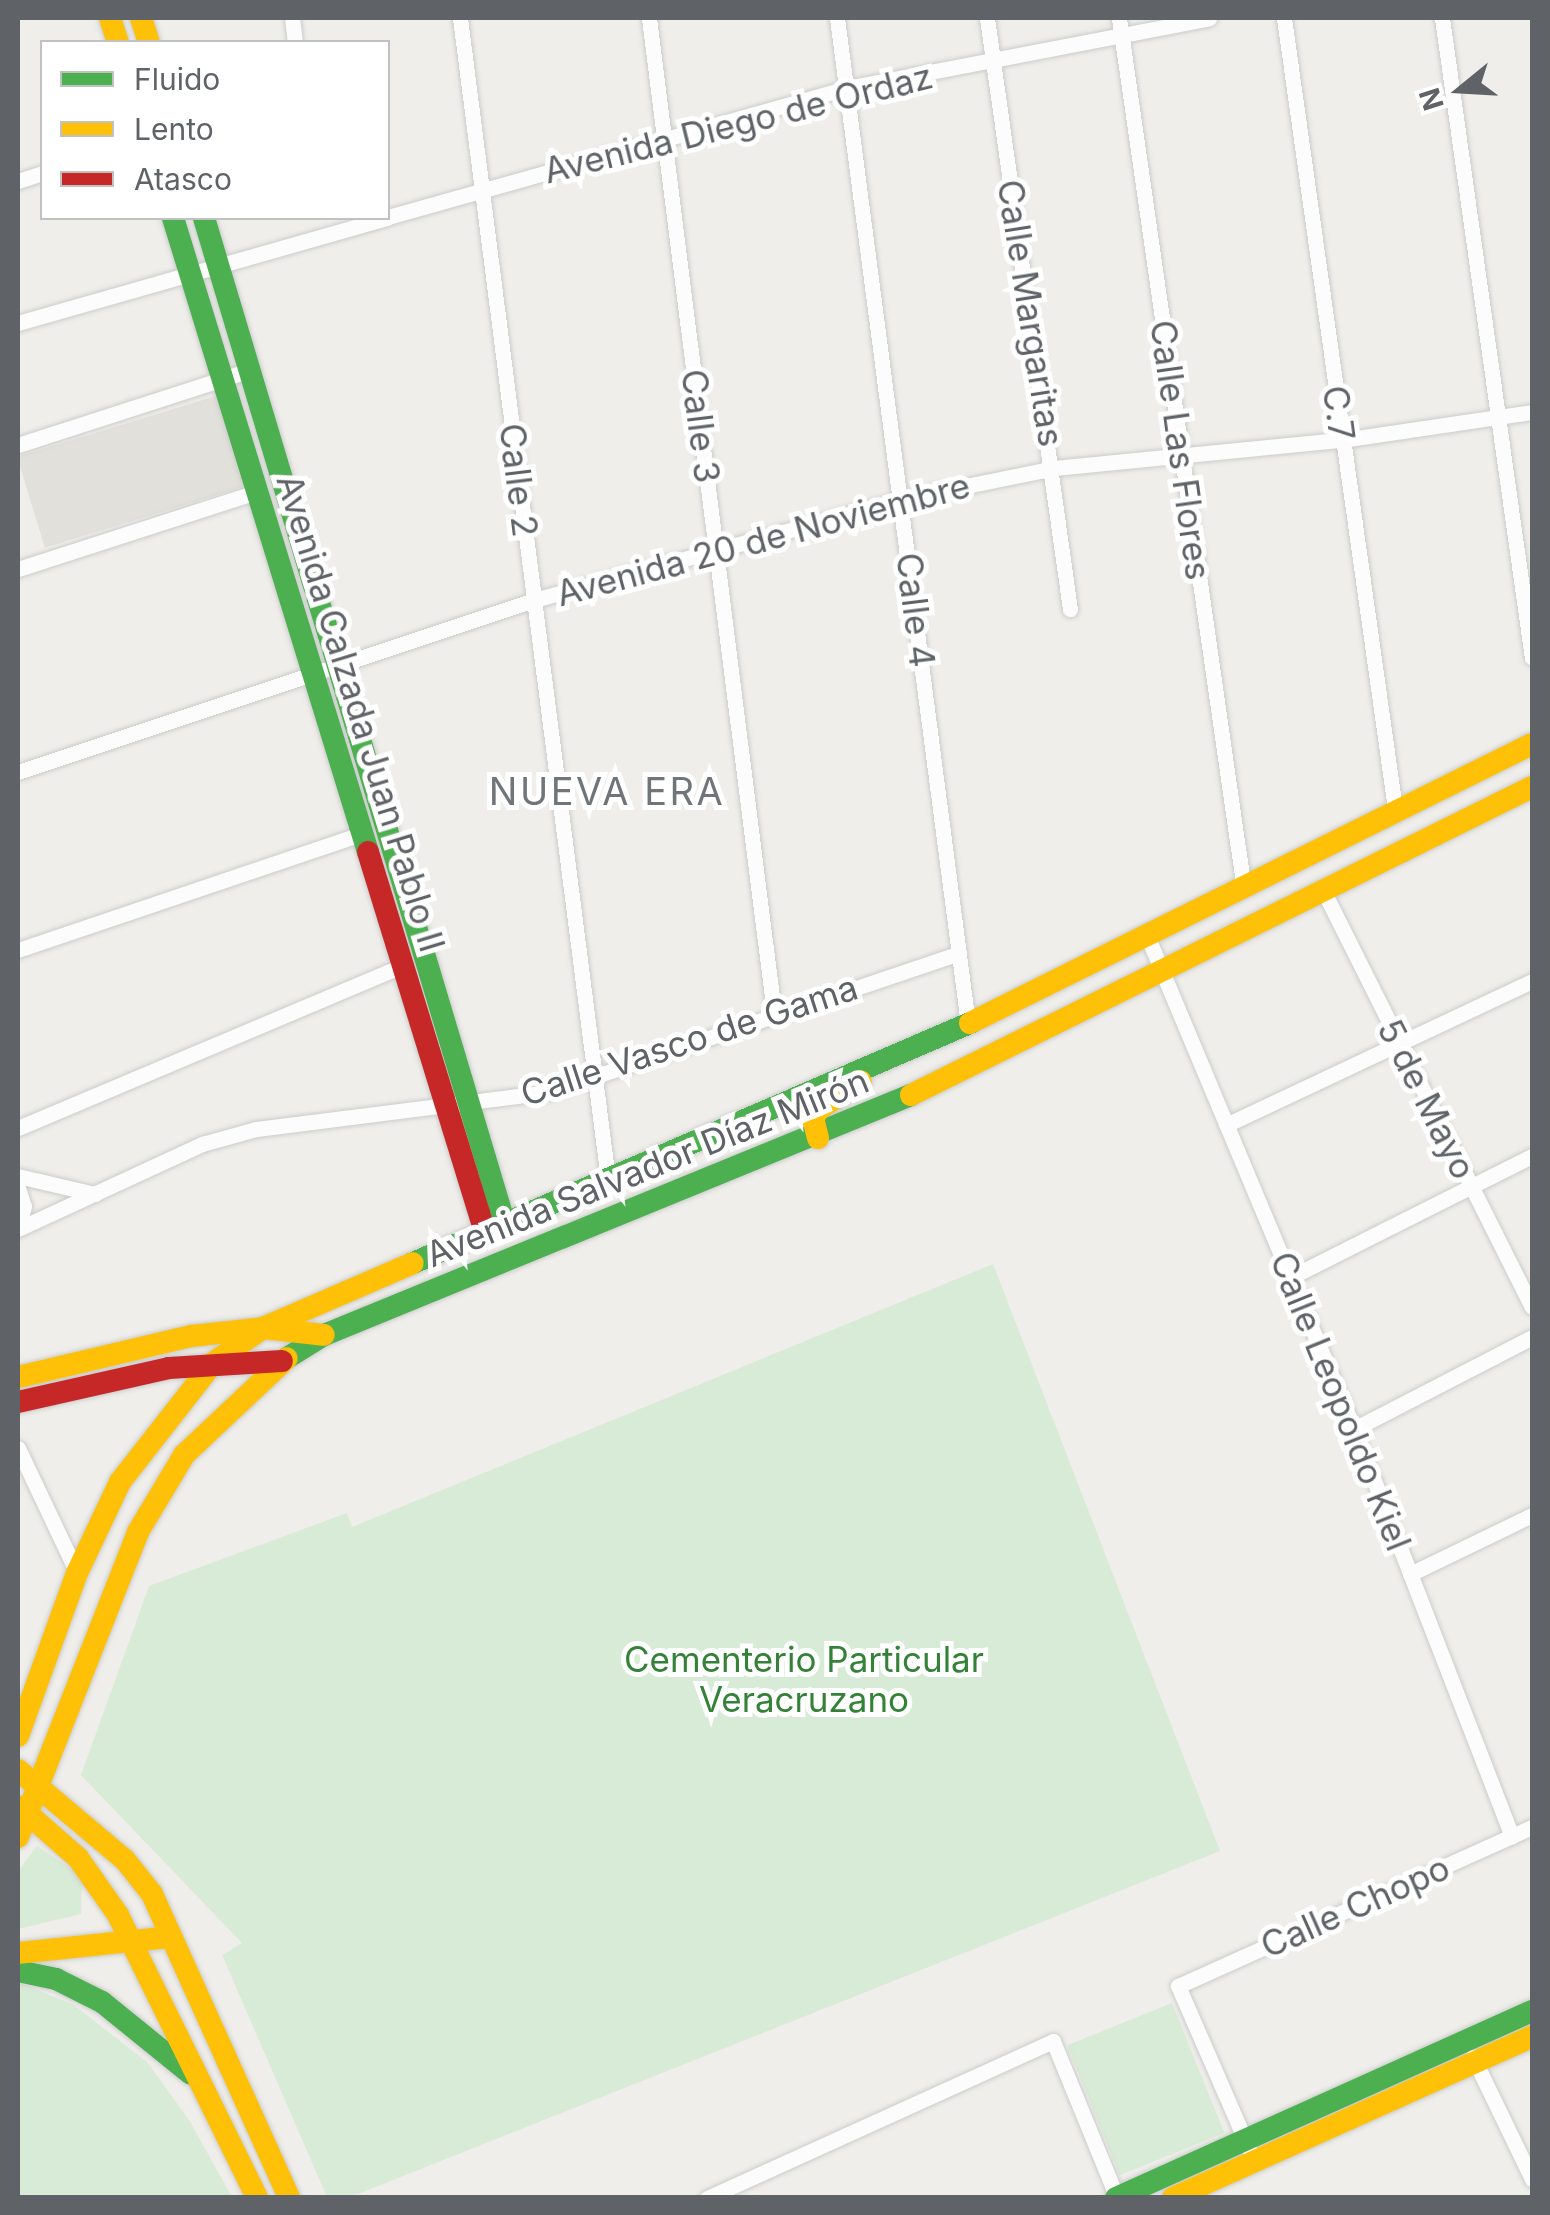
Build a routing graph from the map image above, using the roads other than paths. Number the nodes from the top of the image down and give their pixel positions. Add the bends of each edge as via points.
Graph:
1 (460, 18) edge
2 (649, 18) edge
3 (837, 18) edge
4 (986, 18) edge
5 (1210, 18) edge
6 (1284, 18) edge
7 (1442, 18) edge
8 (1120, 26) edge
9 (993, 60) junction
10 (847, 88) junction
11 (666, 138) junction
12 (482, 190) junction
13 (390, 216) edge
14 (174, 220) edge
15 (205, 220) edge
16 (320, 220) edge
17 (376, 220) edge
18 (323, 235) junction
19 (219, 265) junction
20 (190, 274) junction
21 (18, 323) edge
22 (250, 370) junction
23 (220, 380) junction
24 (1532, 412) edge
25 (1500, 418) junction
26 (1342, 440) junction
27 (18, 445) edge
28 (1182, 458) junction
29 (1054, 468) junction
30 (256, 492) junction
31 (902, 499) junction
32 (716, 551) junction
33 (18, 570) edge
34 (534, 600) junction
35 (1070, 609) dead end
36 (1532, 658) edge
37 (340, 663) junction
38 (311, 673) junction
39 (1532, 744) edge
40 (18, 772) edge
41 (1532, 787) edge
42 (1395, 809) junction
43 (363, 833) junction
44 (1243, 883) junction
45 (1323, 890) junction
46 (1146, 933) junction
47 (18, 950) edge
48 (959, 953) junction
49 (403, 965) junction
50 (1163, 968) junction
51 (1532, 980) edge
52 (774, 1013) junction
53 (968, 1024) junction
54 (1400, 1046) junction
55 (865, 1068) junction
56 (595, 1076) junction
57 (472, 1104) junction
58 (448, 1108) junction
59 (1228, 1124) junction
60 (18, 1128) edge
61 (818, 1138) junction
62 (1532, 1156) edge
63 (18, 1176) edge
64 (608, 1180) junction
65 (1472, 1187) junction
66 (18, 1188) edge
67 (99, 1194) junction
68 (494, 1226) junction
69 (18, 1229) edge
70 (1292, 1277) junction
71 (1532, 1307) edge
72 (263, 1328) junction
73 (324, 1335) junction
74 (1532, 1337) edge
75 (282, 1361) junction
76 (212, 1364) junction
77 (18, 1377) edge
78 (18, 1402) edge
79 (1354, 1428) junction
80 (18, 1448) edge
81 (1532, 1514) edge
82 (78, 1573) junction
83 (1410, 1574) junction
84 (18, 1736) edge
85 (18, 1770) edge
86 (42, 1789) junction
87 (24, 1810) edge
88 (1532, 1827) edge
89 (1512, 1836) junction
90 (18, 1837) edge
91 (170, 1937) junction
92 (135, 1945) junction
93 (18, 1953) edge
94 (18, 1971) edge
95 (1532, 2011) edge
96 (1532, 2037) edge
97 (1470, 2052) junction
98 (200, 2082) junction
99 (1250, 2152) junction
100 (1532, 2179) edge
101 (1117, 2197) edge
102 (256, 2198) edge
103 (288, 2198) edge
104 (707, 2198) edge
105 (1172, 2198) edge

1 - 12 street, Calle 2
2 - 11 street, Calle 3
3 - 10 street, Calle 4
4 - 9 street, Calle Margaritas
5 - 8 street, Avenida Diego de Ordaz
6 - 26 street, C.7
7 - 25 street
8 - 9 street, Avenida Diego de Ordaz
8 - 28 street, Calle Las Flores
9 - 10 street, Avenida Diego de Ordaz
9 - 29 street, Calle Margaritas
10 - 11 street, Avenida Diego de Ordaz
10 - 31 street, Calle 4
11 - 12 street, Avenida Diego de Ordaz
11 - 32 street, Calle 3
12 - 13 street, Avenida Diego de Ordaz
12 - 34 street, Calle 2
14 - 20 main road, Avenida Calzada Juan Pablo II
15 - 19 main road, Avenida Calzada Juan Pablo II
16 - 18 street
17 - 18 street, Avenida Diego de Ordaz
18 - 19 street, Avenida Diego de Ordaz
19 - 20 street, Avenida Diego de Ordaz
19 - 22 main road, Avenida Calzada Juan Pablo II
20 - 21 street, Avenida Diego de Ordaz
20 - 23 main road, Avenida Calzada Juan Pablo II
22 - 23 street
22 - 37 main road, Avenida Calzada Juan Pablo II
23 - 27 street
23 - 30 main road, Avenida Calzada Juan Pablo II
24 - 25 street, Avenida 20 de Noviembre
25 - 26 street, Avenida 20 de Noviembre
25 - 36 street
26 - 28 street, Avenida 20 de Noviembre
26 - 42 street, C.7
28 - 29 street, Avenida 20 de Noviembre
28 - 44 street, Calle Las Flores
29 - 31 street, Avenida 20 de Noviembre
29 - 35 street, Calle Margaritas
30 - 33 street
30 - 38 main road, Avenida Calzada Juan Pablo II
31 - 32 street, Avenida 20 de Noviembre
31 - 48 street, Calle 4
32 - 34 street, Avenida 20 de Noviembre
32 - 52 street, Calle 3
34 - 37 street, Avenida 20 de Noviembre
34 - 56 street, Calle 2
37 - 38 street, Avenida 20 de Noviembre
37 - 57 main road, Avenida Calzada Juan Pablo II
38 - 40 street, Avenida 20 de Noviembre
38 - 43 main road, Avenida Calzada Juan Pablo II
39 - 42 main road, Avenida Salvador Díaz Mirón
41 - 45 main road, Avenida Salvador Díaz Mirón
42 - 44 main road, Avenida Salvador Díaz Mirón
43 - 47 street
43 - 49 main road, Avenida Calzada Juan Pablo II
44 - 46 main road, Avenida Salvador Díaz Mirón
45 - 50 main road, Avenida Salvador Díaz Mirón
45 - 54 street, 5 de Mayo
46 - 50 street, Calle Leopoldo Kiel
46 - 53 main road, Avenida Salvador Díaz Mirón
48 - 52 street, Calle Vasco de Gama
48 - 53 street, Calle 4
49 - 58 main road, Avenida Calzada Juan Pablo II
49 - 60 street
50 - 59 street, Calle Leopoldo Kiel
50 - 61 main road, Avenida Salvador Díaz Mirón via 987,1061
51 - 54 street
52 - 56 street, Calle Vasco de Gama
53 - 55 main road, Avenida Salvador Díaz Mirón
54 - 59 street
54 - 65 street, 5 de Mayo
55 - 61 main road via 859,1086 819,1109 813,1118
55 - 64 main road, Avenida Salvador Díaz Mirón
56 - 57 street, Calle Vasco de Gama
56 - 64 street, Calle 2
57 - 58 street, Calle Vasco de Gama
57 - 68 main road, Avenida Calzada Juan Pablo II
58 - 67 street, Calle Vasco de Gama via 256,1129 202,1144
58 - 68 main road, Avenida Calzada Juan Pablo II
59 - 70 street, Calle Leopoldo Kiel
61 - 73 main road, Avenida Salvador Díaz Mirón
62 - 65 street
63 - 67 street
64 - 68 main road, Avenida Salvador Díaz Mirón
65 - 70 street
65 - 71 street, 5 de Mayo
66 - 69 street via 24,1206
67 - 69 street, Calle Vasco de Gama
68 - 72 main road, Avenida Salvador Díaz Mirón
70 - 79 street, Calle Leopoldo Kiel
72 - 73 main road
72 - 76 main road, Avenida Salvador Díaz Mirón
72 - 77 main road via 192,1336
73 - 75 main road, Avenida Salvador Díaz Mirón
74 - 79 street
75 - 76 main road
75 - 86 main road, Avenida Salvador Díaz Mirón via 184,1455 138,1532
76 - 78 main road
76 - 82 main road, Avenida Salvador Díaz Mirón via 120,1482
79 - 83 street, Calle Leopoldo Kiel
80 - 82 street
81 - 83 street
82 - 84 main road, Avenida Salvador Díaz Mirón
83 - 89 street, Calle Leopoldo Kiel
85 - 86 main road
86 - 87 main road, Avenida Salvador Díaz Mirón
86 - 91 main road via 125,1860 152,1894
87 - 90 main road, Avenida Salvador Díaz Mirón
87 - 92 main road via 98,1883
88 - 89 street, Calle Chopo
89 - 99 street, Calle Chopo via 1178,1986
91 - 92 main road
91 - 103 main road
92 - 93 main road via 58,1944
92 - 98 main road
94 - 98 main road via 56,1979 134,2021
95 - 97 main road
96 - 97 main road
97 - 99 main road
97 - 100 street
98 - 102 main road
99 - 101 main road
99 - 105 main road
101 - 104 street via 1053,2042

